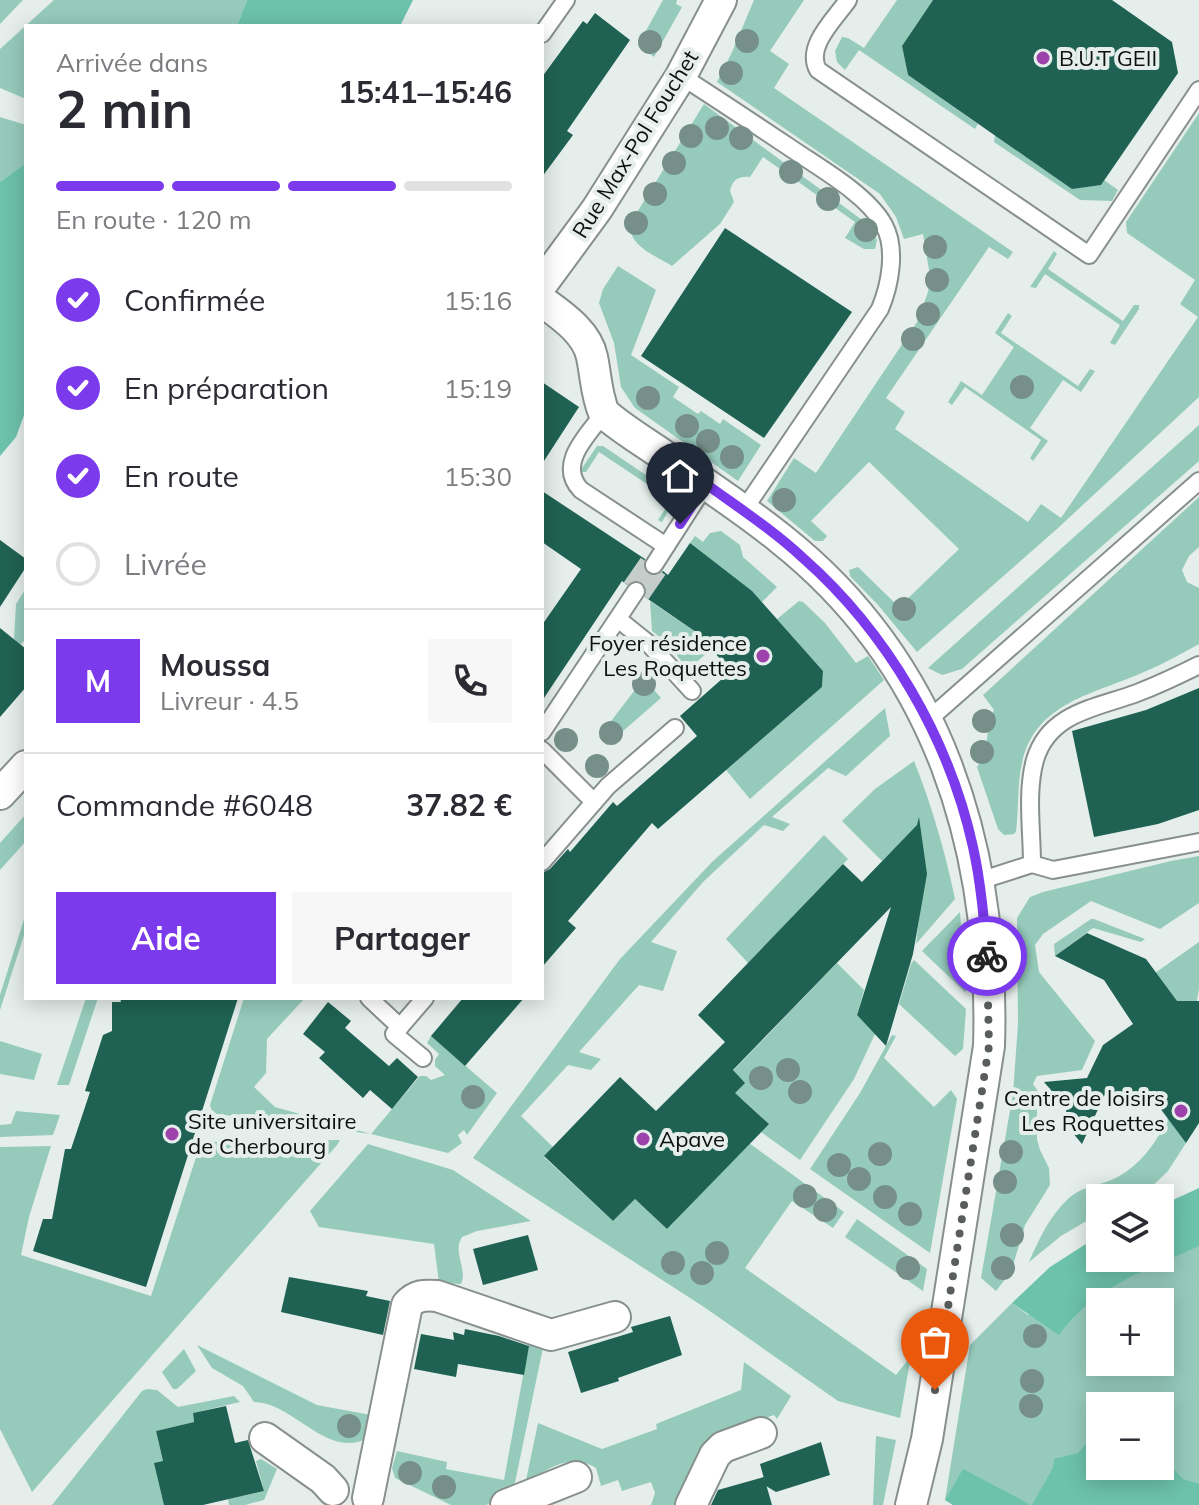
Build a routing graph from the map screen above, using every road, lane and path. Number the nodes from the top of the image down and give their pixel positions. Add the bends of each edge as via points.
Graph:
1 (566, 0) edge
2 (721, 0) edge
3 (848, 0) edge
4 (544, 31) edge
5 (681, 76) junction
6 (1199, 90) edge
7 (544, 281) edge
8 (544, 303) edge
9 (604, 413) junction
10 (1199, 481) edge
11 (706, 484) junction
12 (743, 511) junction
13 (666, 546) junction
14 (654, 565) tunnel mouth
15 (636, 591) tunnel mouth
16 (618, 619) junction
17 (1199, 665) edge
18 (692, 691) dead end
19 (922, 710) junction
20 (675, 728) dead end
21 (544, 729) edge
22 (544, 752) edge
23 (24, 768) edge
24 (0, 794) edge
25 (594, 802) junction
26 (1199, 842) edge
27 (544, 860) edge
28 (1032, 864) junction
29 (979, 881) junction
30 (371, 1000) edge
31 (423, 1000) edge
32 (400, 1027) junction
33 (423, 1058) dead end
34 (615, 1317) dead end
35 (761, 1433) dead end
36 (265, 1438) dead end
37 (576, 1477) dead end
38 (323, 1498) edge
39 (374, 1501) edge
40 (506, 1505) edge
41 (691, 1505) edge
42 (911, 1505) edge

1 - 4 lane
2 - 5 street, Rue Max-Pol Fouchet
3 - 6 lane via 817,45 818,70 1089,255
5 - 7 street, Rue Max-Pol Fouchet
5 - 12 lane via 843,184 878,216 890,246 880,309
8 - 9 street via 587,342
9 - 11 street
9 - 13 lane via 571,461 571,477 581,490
10 - 19 lane
11 - 12 street
11 - 13 lane
12 - 19 street via 812,566 855,612
13 - 14 lane
15 - 16 lane
16 - 18 lane
16 - 21 lane
17 - 28 lane via 1081,711 1049,732 1032,777
19 - 29 street via 963,811
20 - 25 lane
22 - 25 lane
23 - 24 street
25 - 27 lane
26 - 28 lane via 1053,870
28 - 29 lane
29 - 42 street via 989,1046 927,1439
30 - 32 lane
31 - 32 lane
32 - 33 lane via 394,1034
34 - 39 street via 551,1335 437,1296 412,1300
35 - 41 street via 715,1455
36 - 38 street via 323,1479
37 - 40 street
38 - 39 street via 349,1491

